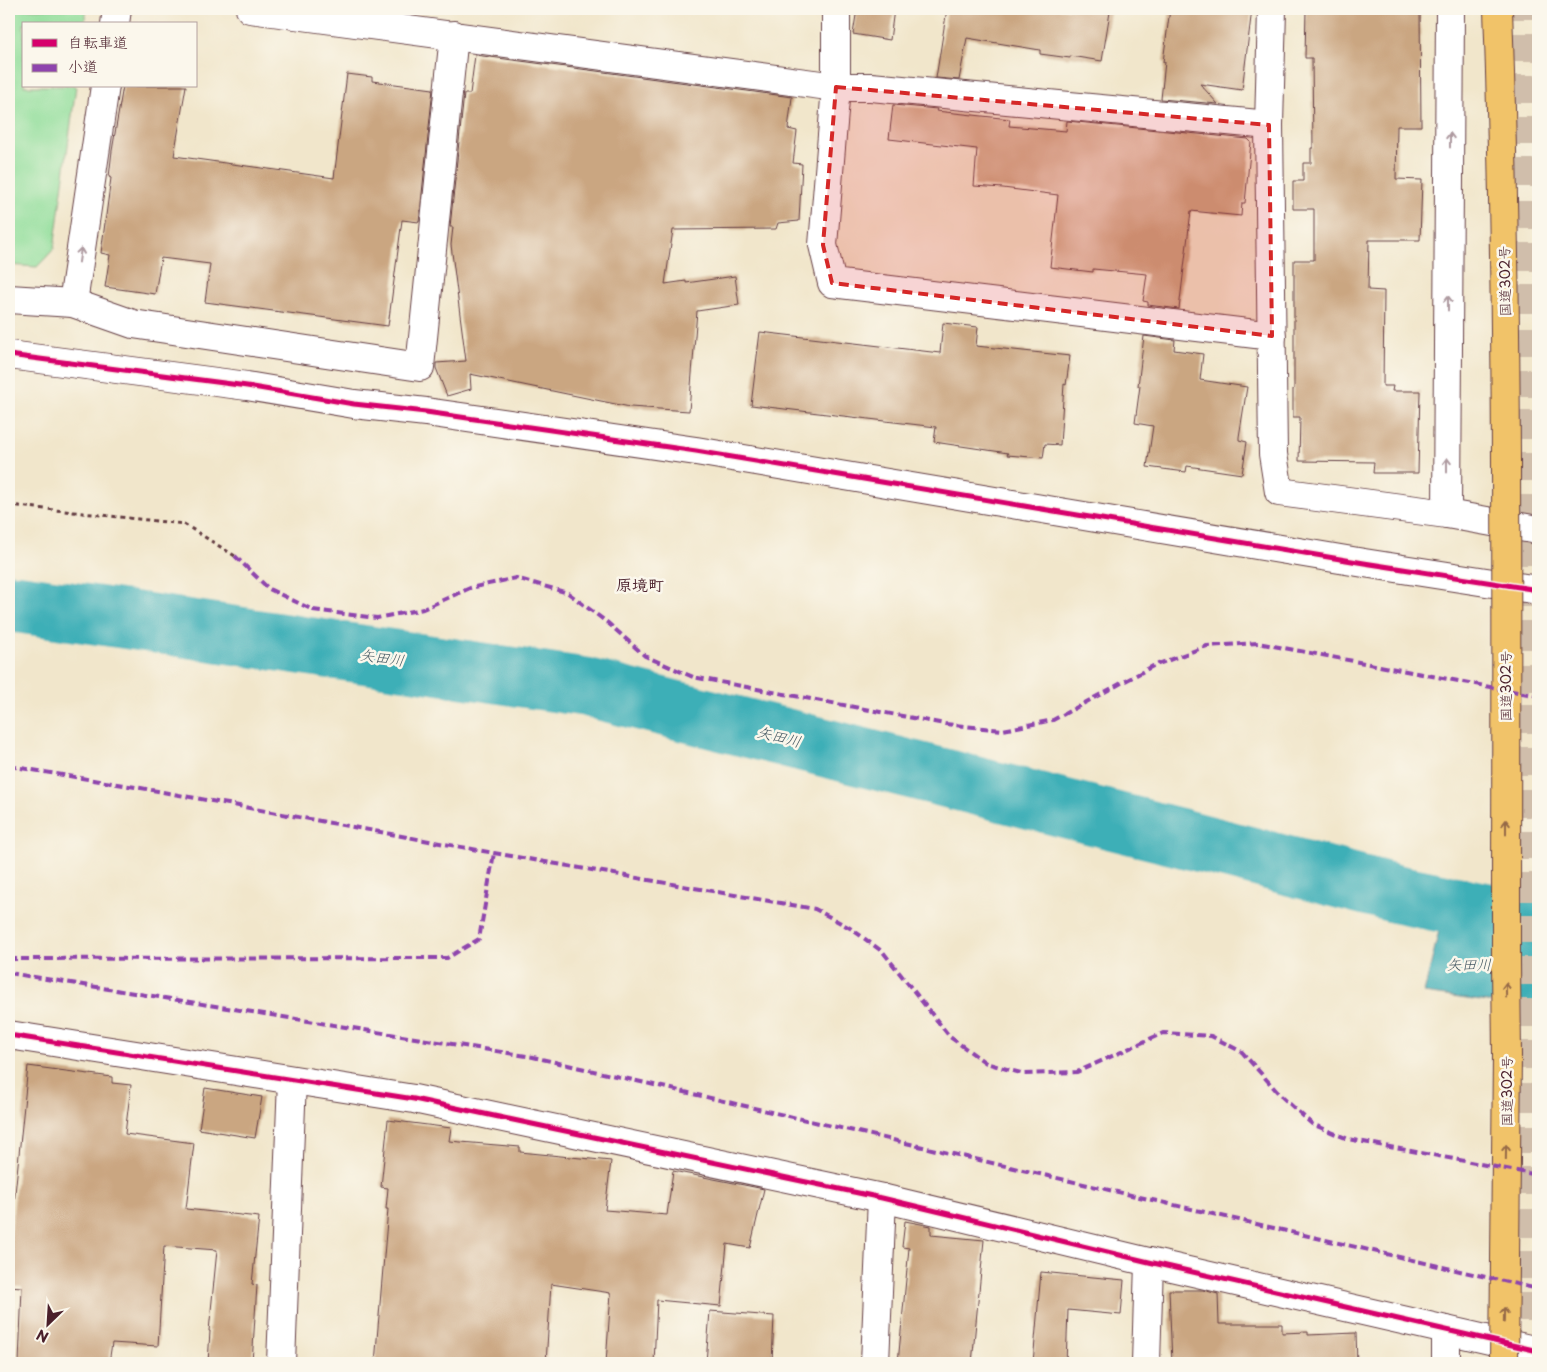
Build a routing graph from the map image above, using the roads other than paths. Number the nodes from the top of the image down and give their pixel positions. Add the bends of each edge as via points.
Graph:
1 (117, 9) edge
2 (250, 9) edge
3 (836, 9) edge
4 (1272, 9) edge
5 (1450, 9) edge
6 (1498, 9) edge
7 (114, 22) edge
8 (454, 35) junction
9 (836, 87) junction
10 (105, 88) edge
11 (1269, 125) junction
12 (9, 299) edge
13 (73, 304) junction
14 (1272, 336) junction
15 (9, 355) edge
16 (1447, 514) junction
17 (1538, 530) edge
18 (1538, 590) edge
19 (9, 1036) edge
20 (292, 1080) junction
21 (882, 1198) junction
22 (1149, 1262) junction
23 (1446, 1330) junction
24 (1538, 1351) edge
25 (281, 1363) edge
26 (875, 1363) edge
27 (1146, 1363) edge
28 (1446, 1363) edge
29 (1504, 1363) edge

1 - 7 street
2 - 8 street
3 - 9 street
4 - 11 street
16 -> 5 street
29 -> 6 highway, 国道302号, bridge via 1506,295
8 - 9 street
8 - 13 street via 420,367 133,324
9 - 11 street via 871,87
9 - 14 street via 823,245 832,283
13 -> 10 street
11 - 14 street
12 - 13 street
14 - 16 street via 1273,454 1279,492
15 - 18 street via 696,451
16 - 17 street
19 - 20 street
20 - 21 street via 414,1099
20 - 25 street
21 - 22 street
21 - 26 street
22 - 23 street
22 - 27 street
23 - 24 street
23 - 28 street

